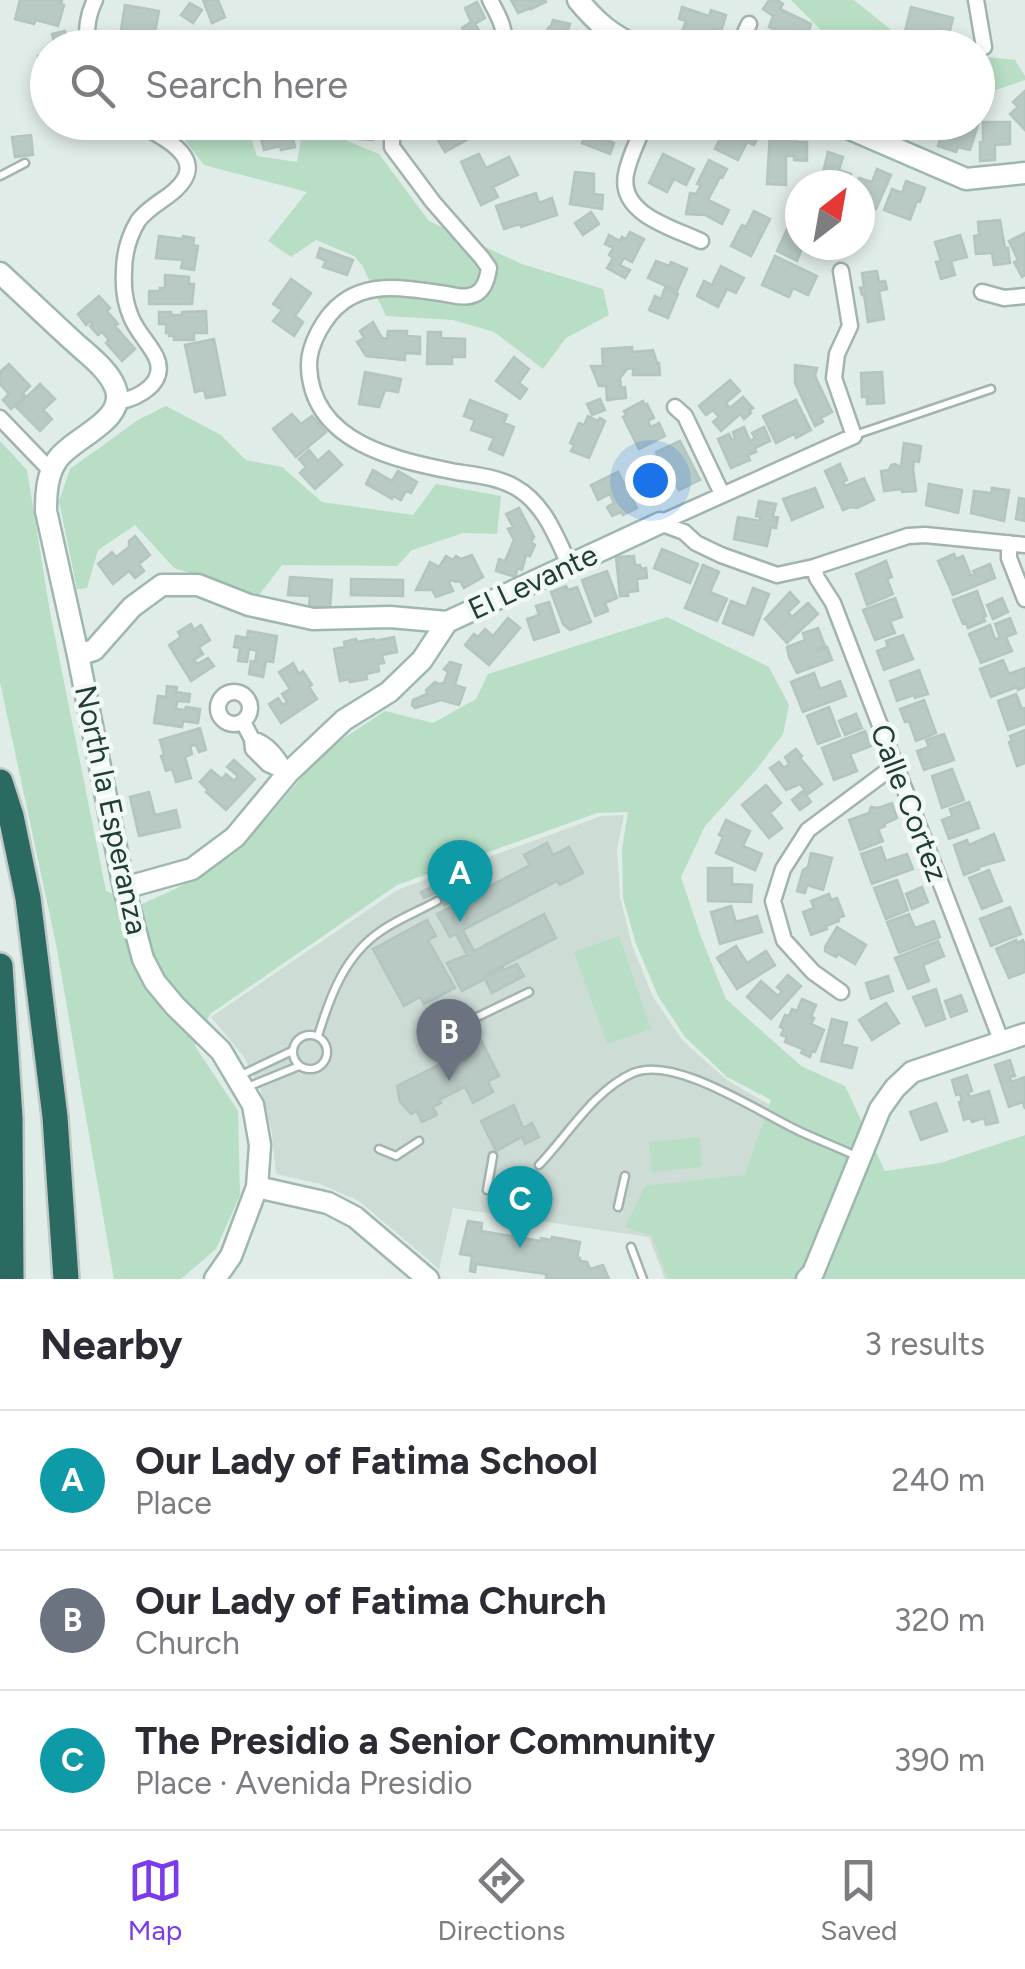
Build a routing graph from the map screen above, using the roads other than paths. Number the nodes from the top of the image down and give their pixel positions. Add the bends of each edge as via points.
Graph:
1 (96, 0) edge
2 (490, 0) edge
3 (578, 0) edge
4 (976, 0) edge
5 (749, 24) dead end
6 (86, 30) edge
7 (504, 30) edge
8 (608, 30) edge
9 (746, 30) edge
10 (981, 30) edge
11 (168, 140) edge
12 (392, 140) edge
13 (639, 140) edge
14 (876, 140) edge
15 (25, 163) dead end
16 (1025, 173) edge
17 (0, 176) edge
18 (701, 241) dead end
19 (841, 272) dead end
20 (0, 273) edge
21 (982, 292) dead end
22 (1025, 296) edge
23 (992, 389) dead end
24 (118, 402) junction
25 (675, 406) dead end
26 (0, 418) edge
27 (854, 436) junction
28 (51, 471) junction
29 (722, 494) junction
30 (660, 523) junction
31 (1017, 544) edge
32 (570, 566) junction
33 (814, 567) junction
34 (1025, 600) edge
35 (415, 620) junction
36 (447, 622) junction
37 (430, 649) junction
38 (78, 654) junction
39 (243, 722) dead end
40 (894, 766) junction
41 (288, 774) junction
42 (0, 782) edge
43 (124, 888) junction
44 (437, 901) dead end
45 (0, 966) edge
46 (528, 992) dead end
47 (841, 992) dead end
48 (473, 1019) dead end
49 (1025, 1034) edge
50 (318, 1036) junction
51 (1002, 1040) junction
52 (292, 1051) junction
53 (300, 1066) junction
54 (240, 1082) junction
55 (419, 1141) dead end
56 (380, 1149) dead end
57 (493, 1156) dead end
58 (862, 1158) junction
59 (539, 1165) dead end
60 (625, 1176) dead end
61 (257, 1188) junction
62 (486, 1190) dead end
63 (618, 1206) dead end
64 (631, 1246) dead end
65 (11, 1279) edge
66 (66, 1279) edge
67 (215, 1279) edge
68 (428, 1279) edge
69 (643, 1279) edge
70 (807, 1279) edge

1 - 6 street
2 - 7 street
3 - 8 street
4 - 10 street
5 - 9 street
11 - 24 street via 184,154 186,177 140,217 128,241 123,285 129,314 158,370 145,393
12 - 32 street via 432,202 482,258 487,280 468,297 384,288 357,293 340,304 311,349 311,391 338,428 365,447 520,490 544,511
13 - 18 street via 625,175 626,196 640,212
14 - 16 street via 966,179
15 - 17 lane
19 - 27 street via 850,326 834,378
20 - 24 street via 110,377
21 - 22 street
23 - 27 lane
24 - 28 street
25 - 29 street
26 - 28 street
27 - 29 street, El Levante
28 - 38 street, North la Esperanza via 46,511
29 - 30 street, El Levante
30 - 32 street, El Levante
30 - 33 street via 777,574
31 - 33 street via 908,536
31 - 34 street via 1009,558
32 - 36 street, El Levante
33 - 40 street, Calle Cortez
35 - 36 street
35 - 37 street
35 - 38 street via 312,619 198,585 162,585 94,650
36 - 37 street, El Levante
37 - 41 street, El Levante via 389,692 344,720
38 - 43 street, North la Esperanza
39 - 41 street via 253,750
40 - 47 street via 808,830 782,870 773,900 784,940
40 - 51 street, Calle Cortez
41 - 43 street, El Levante via 235,837 192,869
42 - 66 highway via 28,898 55,1116
43 - 54 street, North la Esperanza via 155,982 222,1051
44 - 50 lane via 381,931 357,953 332,992
45 - 65 highway
46 - 48 lane
49 - 51 street
50 - 52 lane via 301,1036
50 - 53 lane via 327,1050 322,1065
51 - 58 street via 912,1072 880,1110
52 - 53 lane
52 - 54 lane
53 - 54 lane
54 - 61 street, North la Esperanza via 260,1145
55 - 56 lane via 396,1156
57 - 62 lane
58 - 59 lane via 715,1087 646,1070 604,1092
58 - 70 street
60 - 63 lane
61 - 67 street, North la Esperanza via 232,1256
61 - 68 street via 328,1203 355,1217
64 - 69 lane

